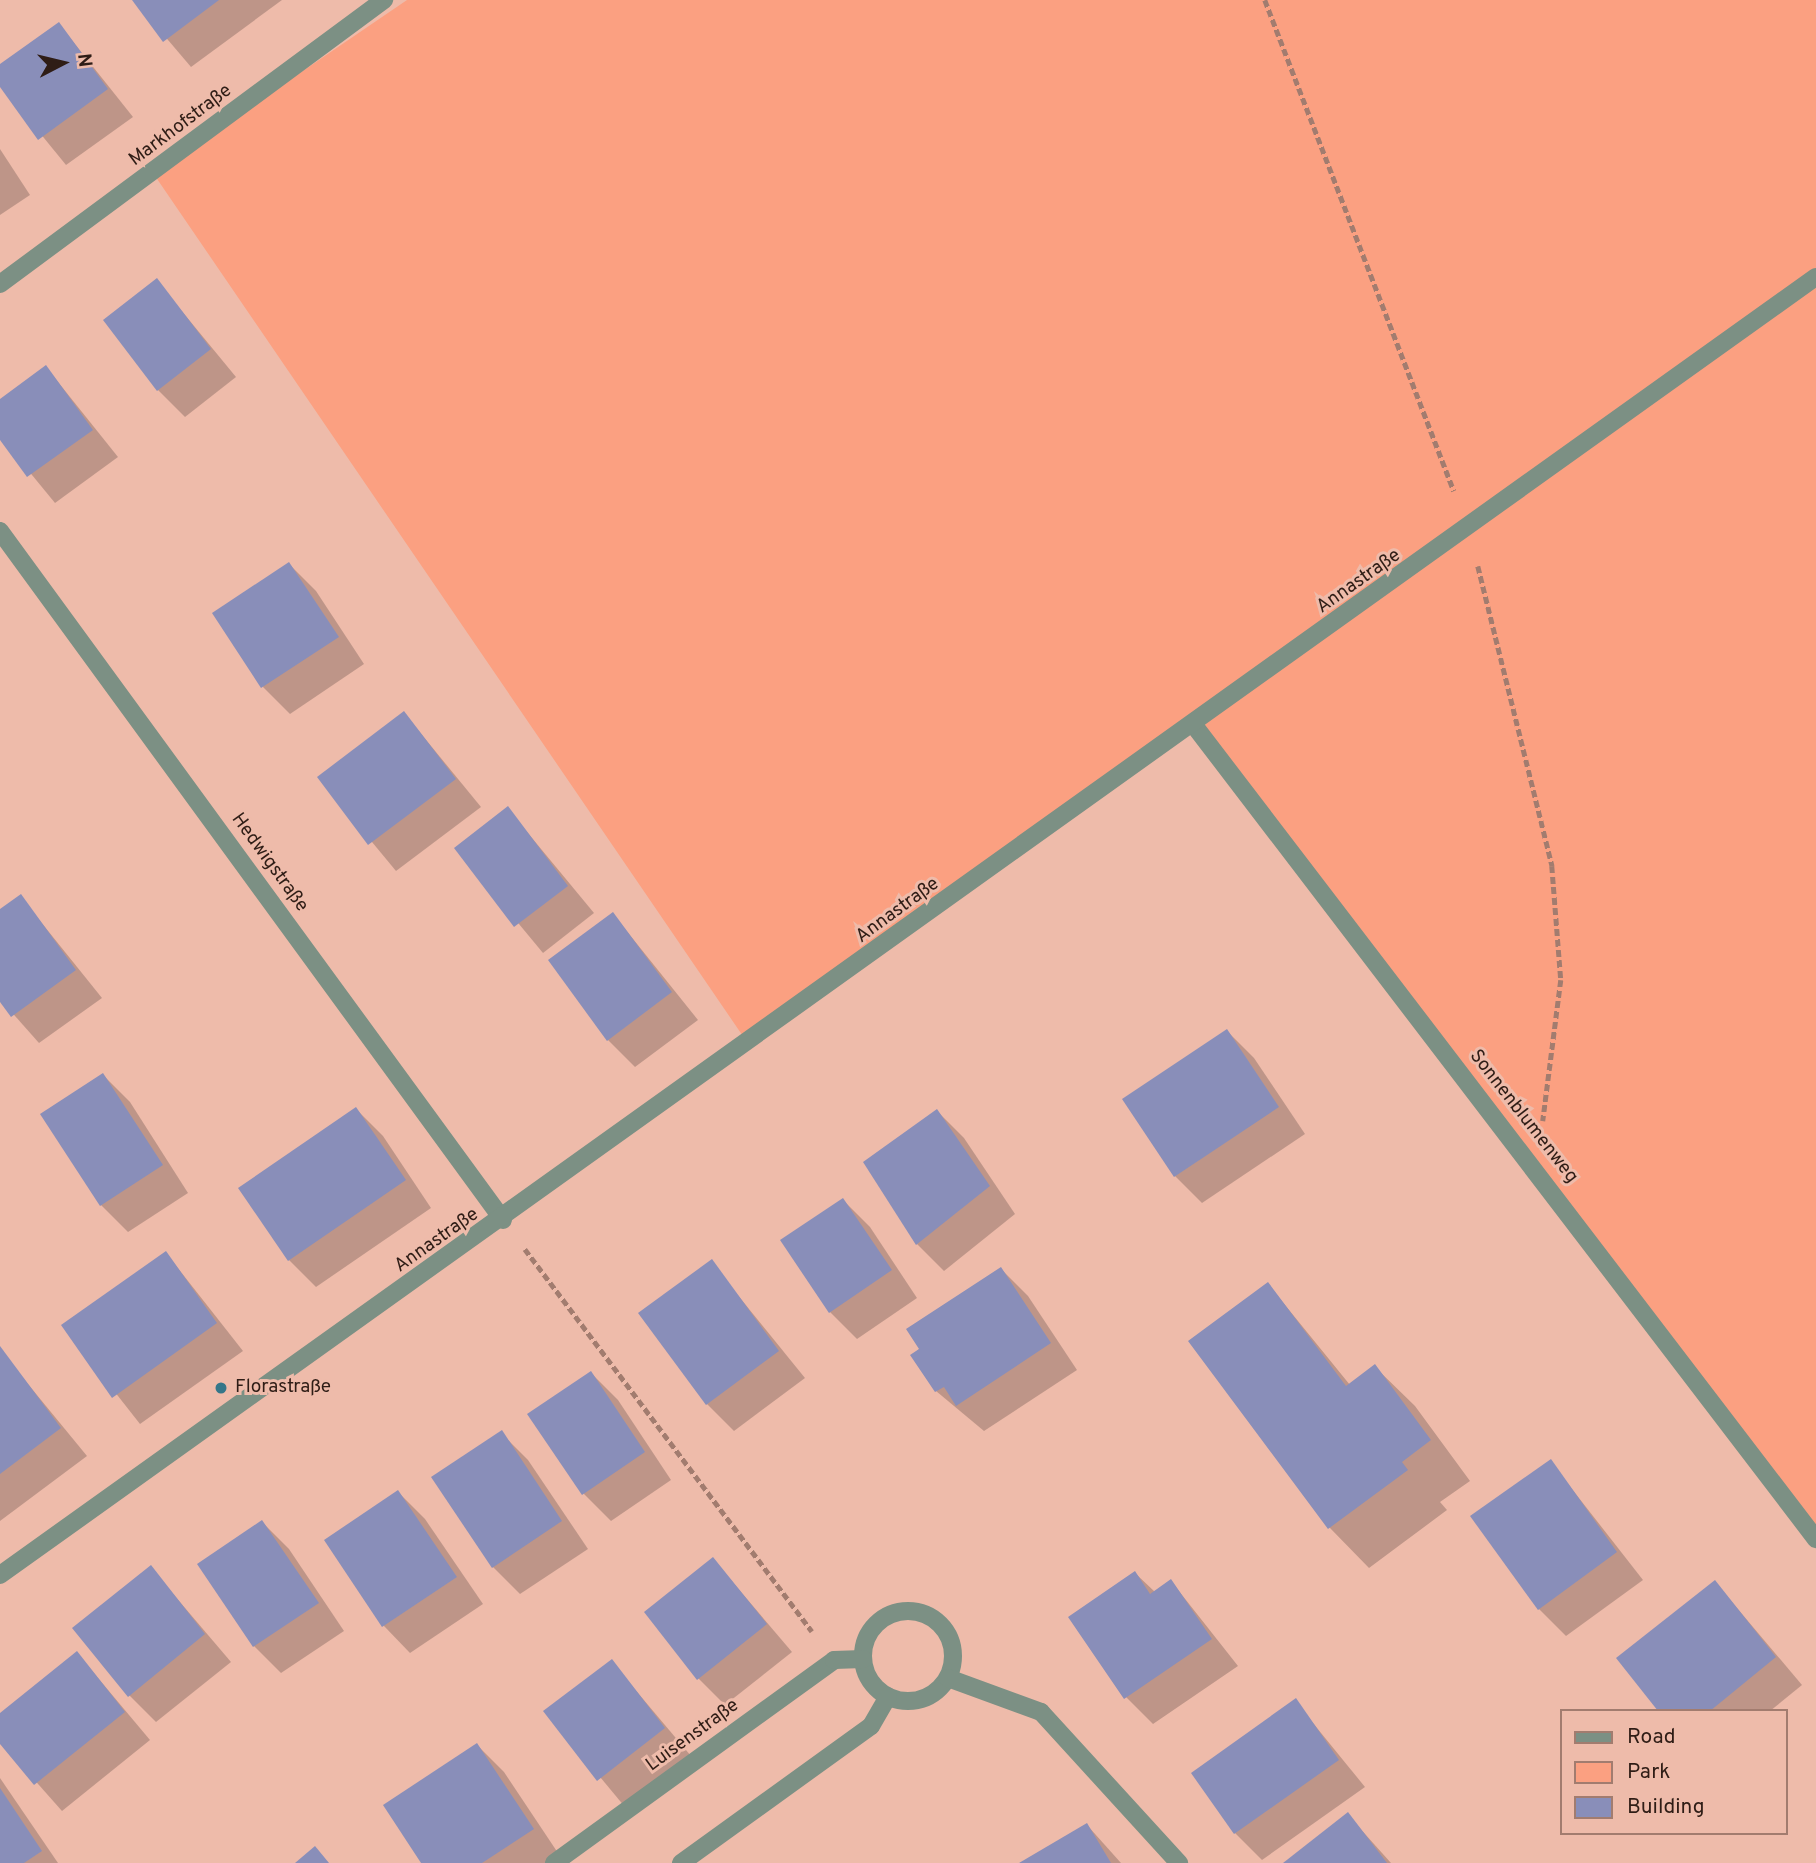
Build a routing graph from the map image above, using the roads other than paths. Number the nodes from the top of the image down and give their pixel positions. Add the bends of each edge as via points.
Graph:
1 (384, 0) edge
2 (1816, 276) edge
3 (0, 284) edge
4 (0, 531) edge
5 (1193, 724) junction
6 (503, 1220) junction
7 (1816, 1539) edge
8 (0, 1575) edge
9 (863, 1659) junction
10 (948, 1678) junction
11 (888, 1697) junction
12 (554, 1863) edge
13 (681, 1863) edge
14 (1179, 1863) edge

1 - 3 street, Markhofstraße
2 - 5 street, Annastraße
4 - 6 street, Hedwigstraße
5 - 6 street, Annastraße
5 - 7 street, Sonnenblumenweg
6 - 8 street, Annastraße
9 - 10 street via 878,1622 918,1612 949,1637 954,1658
9 - 11 street via 867,1675
9 - 12 street, Luisenstraße via 834,1660
10 - 11 street via 933,1695 910,1702
10 - 14 street via 1041,1712
11 - 13 street via 871,1726

